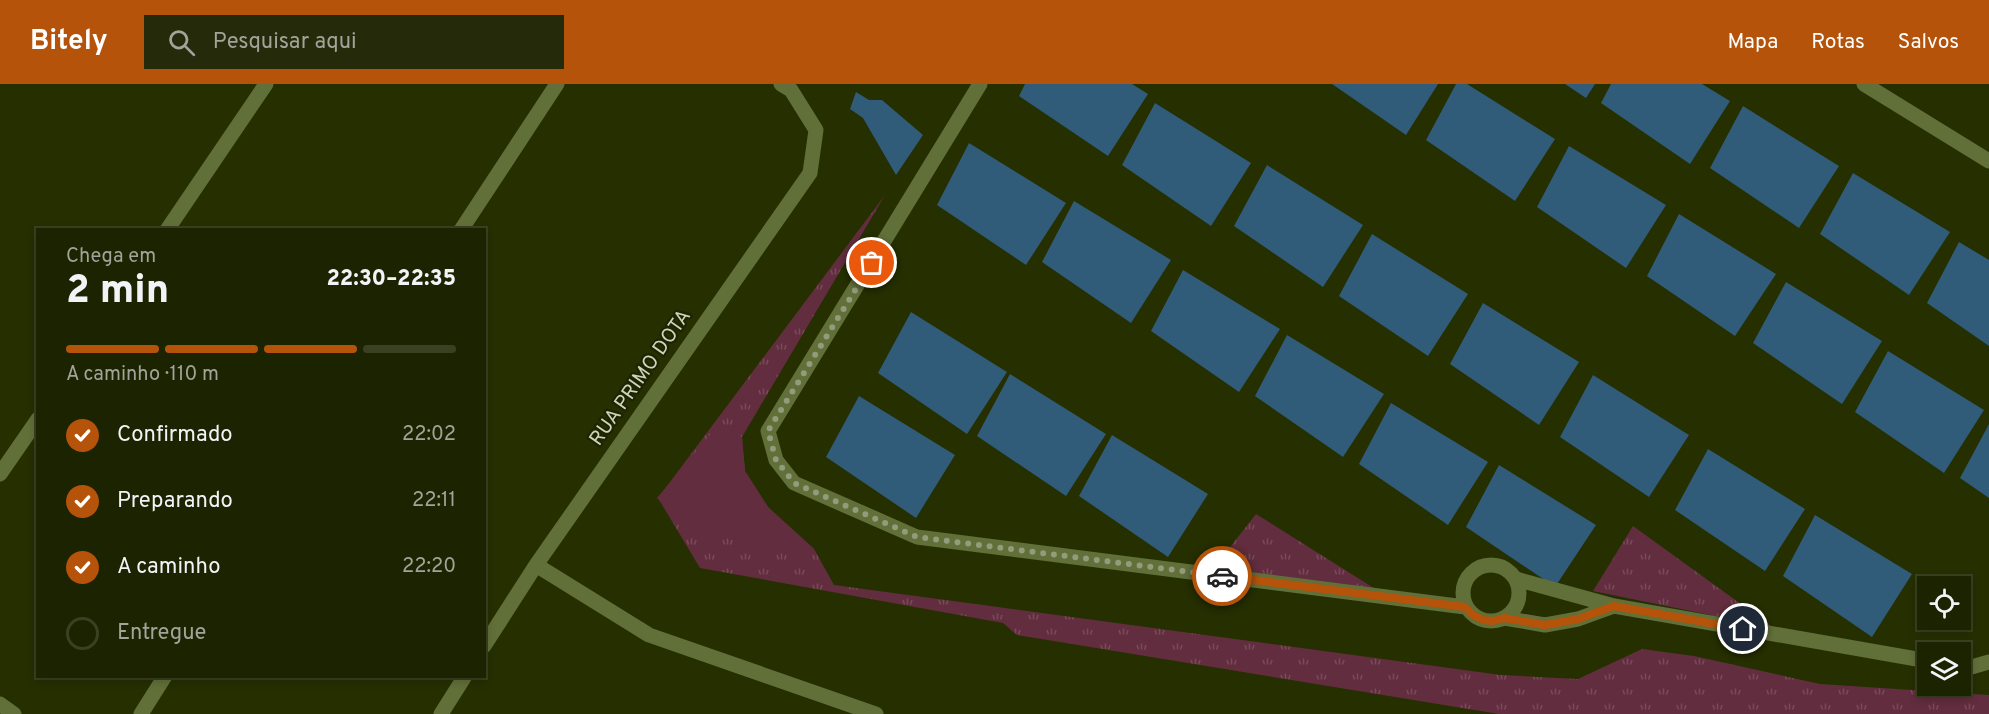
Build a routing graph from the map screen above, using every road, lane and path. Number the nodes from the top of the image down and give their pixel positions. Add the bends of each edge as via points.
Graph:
1 (266, 84) edge
2 (557, 84) edge
3 (980, 84) edge
4 (1864, 84) edge
5 (789, 86) edge
6 (1989, 161) edge
7 (168, 228) edge
8 (462, 228) edge
9 (36, 422) edge
10 (0, 474) edge
11 (536, 565) junction
12 (1516, 579) junction
13 (1614, 606) junction
14 (1465, 607) junction
15 (1504, 618) junction
16 (486, 643) edge
17 (1917, 658) edge
18 (1989, 662) edge
19 (1971, 667) edge
20 (164, 678) edge
21 (464, 678) edge
22 (0, 704) edge
23 (14, 714) edge
24 (141, 714) edge
25 (441, 714) edge
26 (876, 714) edge

1 - 7 street
2 - 8 street
3 - 14 street via 768,431 776,460 794,483 917,537
4 - 6 street
5 - 11 street, RUA PRIMO DOTA via 816,130 810,173
9 - 10 street
11 - 16 street, RUA PRIMO DOTA
11 - 26 street via 649,635
12 - 13 street
12 - 14 street via 1499,566 1477,567 1463,585
12 - 15 street via 1518,601
13 - 15 street via 1545,625
13 - 17 street
14 - 15 street via 1483,620
18 - 19 street
20 - 24 street
21 - 25 street
22 - 23 street

